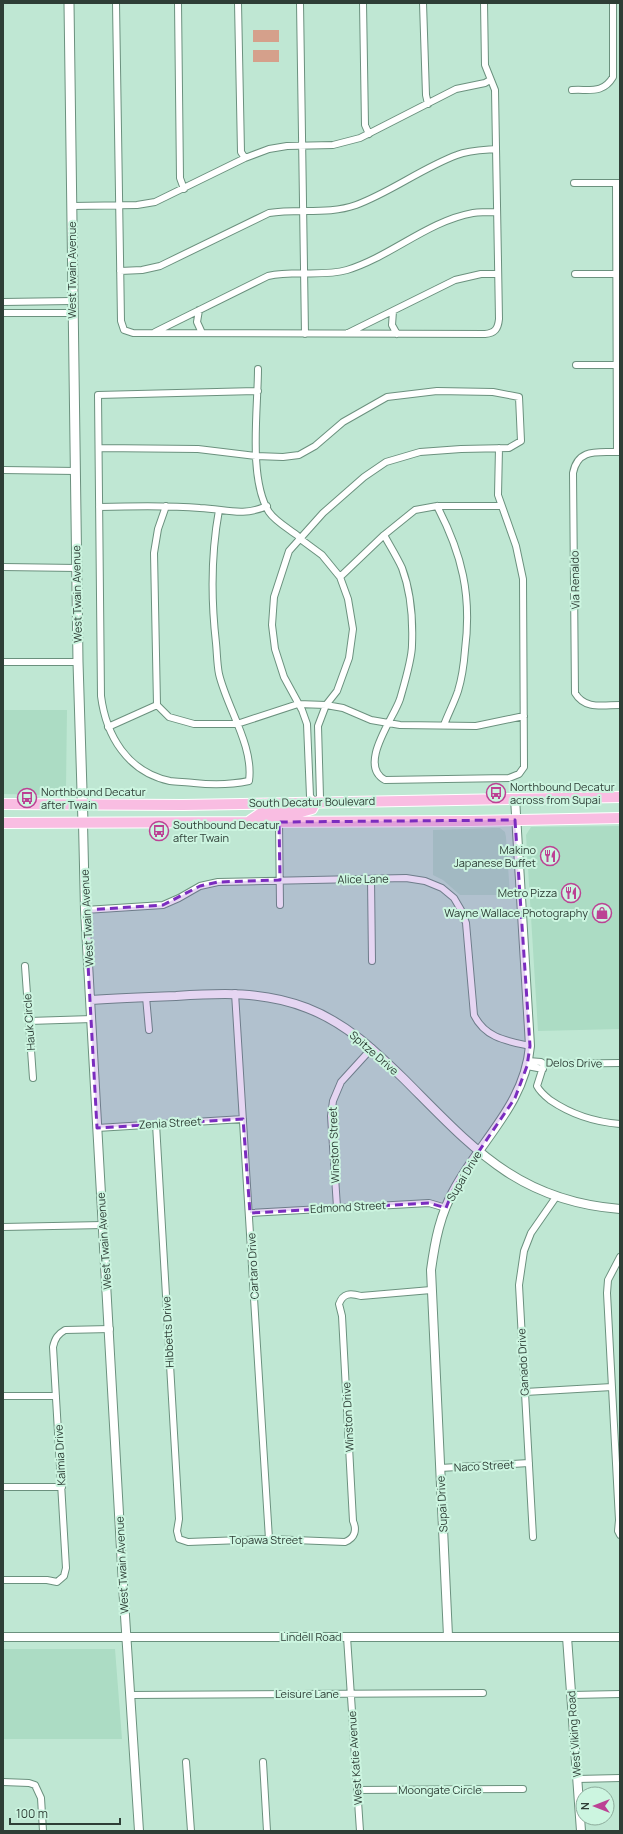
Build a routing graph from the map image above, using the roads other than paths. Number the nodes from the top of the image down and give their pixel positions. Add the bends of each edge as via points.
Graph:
1 (68, 3) edge
2 (116, 3) edge
3 (178, 3) edge
4 (238, 3) edge
5 (300, 3) edge
6 (364, 3) edge
7 (424, 3) edge
8 (484, 3) edge
9 (613, 3) edge
10 (490, 80) junction
11 (572, 90) dead end
12 (428, 104) junction
13 (369, 134) junction
14 (302, 146) junction
15 (496, 150) junction
16 (245, 158) junction
17 (574, 183) dead end
18 (618, 183) edge
19 (184, 189) junction
20 (119, 205) junction
21 (72, 206) junction
22 (303, 210) junction
23 (497, 212) junction
24 (120, 271) junction
25 (304, 272) junction
26 (498, 274) junction
27 (575, 274) dead end
28 (616, 274) junction
29 (72, 301) junction
30 (3, 302) edge
31 (199, 310) junction
32 (393, 311) junction
33 (3, 313) edge
34 (72, 314) junction
35 (152, 333) junction
36 (202, 333) junction
37 (305, 334) junction
38 (347, 334) junction
39 (397, 334) junction
40 (576, 365) dead end
41 (617, 365) junction
42 (258, 369) dead end
43 (258, 391) junction
44 (99, 448) junction
45 (499, 448) junction
46 (619, 452) edge
47 (256, 456) junction
48 (3, 470) edge
49 (76, 471) junction
50 (166, 506) junction
51 (267, 506) junction
52 (437, 506) junction
53 (502, 506) junction
54 (99, 507) junction
55 (219, 510) junction
56 (384, 535) junction
57 (299, 538) junction
58 (3, 567) edge
59 (77, 568) junction
60 (340, 577) junction
61 (3, 662) edge
62 (78, 662) junction
63 (298, 704) junction
64 (620, 704) edge
65 (157, 705) junction
66 (326, 705) junction
67 (524, 716) junction
68 (388, 723) junction
69 (237, 724) junction
70 (444, 725) junction
71 (108, 727) junction
72 (620, 797) edge
73 (515, 798) junction
74 (315, 803) junction
75 (3, 804) edge
76 (82, 804) junction
77 (620, 818) edge
78 (515, 820) junction
79 (248, 822) junction
80 (279, 822) junction
81 (3, 823) edge
82 (83, 824) junction
83 (371, 879) junction
84 (280, 880) junction
85 (280, 905) dead end
86 (85, 910) junction
87 (372, 961) dead end
88 (25, 966) dead end
89 (235, 993) junction
90 (146, 997) junction
91 (91, 1000) junction
92 (92, 1019) junction
93 (29, 1020) junction
94 (149, 1030) dead end
95 (530, 1046) junction
96 (372, 1048) junction
97 (528, 1063) junction
98 (620, 1063) edge
99 (543, 1067) junction
100 (33, 1078) dead end
101 (243, 1119) junction
102 (156, 1124) junction
103 (620, 1124) edge
104 (97, 1128) junction
105 (479, 1152) junction
106 (556, 1197) junction
107 (337, 1207) junction
108 (446, 1208) junction
109 (620, 1209) edge
110 (250, 1213) junction
111 (103, 1225) junction
112 (3, 1227) edge
113 (620, 1257) edge
114 (431, 1290) junction
115 (110, 1329) junction
116 (612, 1387) junction
117 (525, 1392) junction
118 (3, 1396) edge
119 (56, 1396) junction
120 (529, 1463) junction
121 (440, 1468) junction
122 (3, 1487) edge
123 (62, 1487) junction
124 (620, 1535) edge
125 (352, 1537) joint
126 (533, 1537) dead end
127 (180, 1539) joint
128 (268, 1539) junction
129 (3, 1580) edge
130 (448, 1636) junction
131 (3, 1637) edge
132 (126, 1637) junction
133 (347, 1637) junction
134 (567, 1637) junction
135 (620, 1637) edge
136 (483, 1692) dead end
137 (350, 1694) junction
138 (620, 1694) edge
139 (130, 1695) junction
140 (572, 1695) junction
141 (186, 1762) dead end
142 (263, 1762) dead end
143 (620, 1778) edge
144 (578, 1779) junction
145 (3, 1782) edge
146 (523, 1789) dead end
147 (357, 1790) junction
148 (43, 1831) edge
149 (139, 1831) edge
150 (190, 1831) edge
151 (267, 1831) edge
152 (360, 1831) edge
153 (581, 1831) edge

1 - 21 main road, West Twain Avenue
2 - 20 street
3 - 19 street via 180,178
4 - 16 street via 241,152
5 - 14 street
6 - 13 street via 365,125
7 - 12 street
8 - 10 street via 485,65
9 - 11 street via 613,77 602,89
10 - 12 street via 456,90
10 - 15 street via 495,90
12 - 13 street
13 - 14 street via 346,143
14 - 16 street via 269,149
14 - 22 street
15 - 22 street via 458,154 356,205 338,209
15 - 23 street
16 - 19 street
17 - 18 street
18 - 28 street
19 - 20 street via 155,202
20 - 21 street
20 - 24 street
21 - 29 main road, West Twain Avenue
22 - 24 street via 259,216 160,266
22 - 25 street
23 - 25 street via 474,213 454,218 345,271
23 - 26 street
24 - 35 street via 122,326 128,332
25 - 31 street via 268,276
25 - 37 street
26 - 32 street via 481,274 455,280
26 - 39 street via 499,319 493,332
27 - 28 street
28 - 41 street
29 - 30 street
29 - 34 main road, West Twain Avenue
31 - 35 street
31 - 36 street via 196,322
32 - 38 street
32 - 39 street via 392,324
33 - 34 street
34 - 49 main road, West Twain Avenue
35 - 36 street
36 - 37 street
37 - 38 street
38 - 39 street
40 - 41 street
41 - 46 street
42 - 43 street
43 - 44 street via 98,395
43 - 47 street
44 - 47 street via 198,449
44 - 54 street
45 - 47 street via 509,448 521,441 519,397 493,392 437,391 387,397 344,422 315,446 299,455
45 - 53 street via 498,495
45 - 57 street via 420,452 386,462 364,477
46 - 64 street, Via Renaldo via 584,454 578,458 573,473 575,693 580,701 588,705
47 - 51 street via 260,493
48 - 49 street
49 - 59 main road, West Twain Avenue
50 - 54 street
50 - 55 street
50 - 65 street via 158,529 154,553
51 - 55 street via 253,512
51 - 57 street via 270,513
52 - 53 street
52 - 56 street via 415,510
52 - 70 street via 448,526 460,561 468,597 468,632 464,663 458,690
53 - 67 street via 516,546 523,579
54 - 71 street via 101,696
55 - 69 street via 212,591 215,629 220,674
56 - 60 street
56 - 68 street via 402,568 412,605 412,647 400,700
57 - 60 street via 322,555
57 - 63 street via 289,551 274,597 272,625 275,649 284,678
58 - 59 street
59 - 62 main road, West Twain Avenue
60 - 66 street via 348,599 353,629 349,658 337,690
61 - 62 street
62 - 76 main road, West Twain Avenue
63 - 66 street
63 - 69 street
63 - 74 street via 307,724 310,796
65 - 69 street via 169,717 194,724
65 - 71 street
66 - 68 street via 344,708 372,720
66 - 74 street via 318,726 320,797
67 - 68 street via 524,767 519,774 509,778 385,780 378,776 375,770 380,738
67 - 70 street via 476,726
68 - 70 street
69 - 71 street via 251,768 249,781 230,785 169,781 155,776 126,755
72 - 73 main road, South Decatur Boulevard
73 - 74 main road, South Decatur Boulevard
73 - 78 street, Supai Drive
74 - 76 main road, South Decatur Boulevard
74 - 79 main road via 308,811 261,813
75 - 76 main road, South Decatur Boulevard
76 - 82 main road, West Twain Avenue
77 - 78 main road, South Decatur Boulevard
78 - 80 main road, South Decatur Boulevard
78 - 95 street, Supai Drive
79 - 80 main road, South Decatur Boulevard
79 - 82 main road, South Decatur Boulevard
80 - 84 street
81 - 82 main road, South Decatur Boulevard
82 - 86 street, West Twain Avenue
83 - 84 street, Alice Lane
83 - 87 street
83 - 95 street, Alice Lane via 406,878 425,881 442,888 454,898 466,923 474,1015 489,1034 505,1041
84 - 85 street
84 - 86 street, Alice Lane via 218,882 200,886 163,904
86 - 91 street, West Twain Avenue
88 - 93 street, Hauk Circle
89 - 90 street, Spitze Drive
89 - 96 street, Spitze Drive via 264,996 307,1008 331,1018
89 - 101 street, Cartaro Drive
90 - 91 street, Spitze Drive
90 - 94 street
91 - 92 street, West Twain Avenue
92 - 93 street
92 - 104 street, West Twain Avenue
93 - 100 street, Hauk Circle
95 - 97 street, Supai Drive
96 - 105 street, Spitze Drive
96 - 107 street, Winston Street via 341,1082 333,1101 331,1116
97 - 99 street, Delos Drive via 541,1062
97 - 105 street, Supai Drive via 515,1098
98 - 99 street, Delos Drive
99 - 103 street via 537,1086 554,1102 590,1120
101 - 102 street, Zenia Street
101 - 110 street, Cartaro Drive
102 - 104 street, Zenia Street
102 - 127 street, Hibbetts Drive via 179,1519 177,1531
104 - 111 street, West Twain Avenue
105 - 106 street, Spitze Drive via 500,1168
105 - 108 street, Supai Drive via 454,1188
106 - 109 street, Spitze Drive via 591,1206
106 - 117 street, Ganado Drive via 531,1233 524,1251 519,1285
107 - 108 street, Edmond Street via 429,1203
107 - 110 street, Edmond Street
108 - 114 street, Supai Drive via 437,1229
110 - 128 street, Cartaro Drive
111 - 112 street
111 - 115 street, West Twain Avenue
113 - 116 street via 608,1280 607,1292
114 - 121 street, Supai Drive
114 - 125 street, Winston Drive via 361,1296 351,1293 343,1297 339,1304 342,1316 356,1527
115 - 119 street, Kalmia Drive via 71,1328 58,1334 53,1347
115 - 132 street, West Twain Avenue
116 - 117 street
116 - 124 street
117 - 120 street, Ganado Drive
118 - 119 street
119 - 123 street, Kalmia Drive
120 - 121 street, Naco Street
120 - 126 street, Ganado Drive
121 - 130 street, Supai Drive
122 - 123 street
123 - 129 street, Kalmia Drive via 66,1568 64,1576 57,1582
125 - 128 street, Topawa Street via 345,1542
127 - 128 street, Topawa Street via 188,1542
130 - 133 street, Lindell Road
130 - 134 street, Lindell Road
131 - 132 street, Lindell Road
132 - 133 street, Lindell Road
132 - 139 street, West Twain Avenue
133 - 137 street, West Katie Avenue
134 - 135 street, Lindell Road
134 - 140 street, West Viking Road
136 - 137 street, Leisure Lane
137 - 139 street, Leisure Lane
137 - 147 street, West Katie Avenue
138 - 140 street
139 - 149 street, West Twain Avenue
140 - 144 street, West Viking Road
141 - 150 street
142 - 151 street
143 - 144 street
144 - 153 street, West Viking Road
145 - 148 street via 35,1785 41,1798
146 - 147 street, Moongate Circle
147 - 152 street, West Katie Avenue

